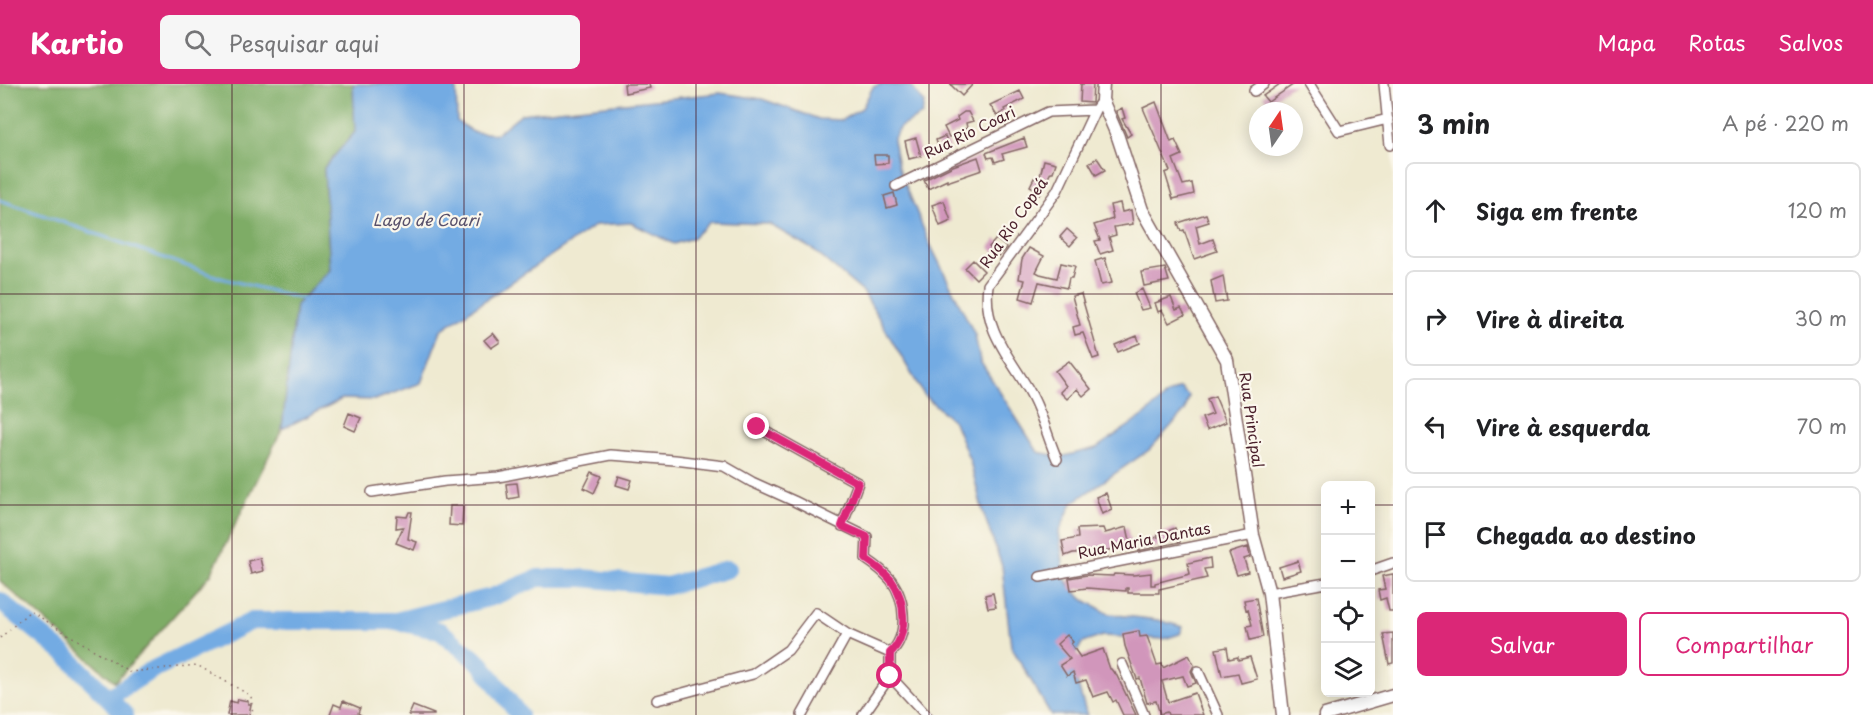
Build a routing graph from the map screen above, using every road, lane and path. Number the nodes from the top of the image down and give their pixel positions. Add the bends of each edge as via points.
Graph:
1 (1103, 84) edge
2 (1264, 84) edge
3 (1309, 84) edge
4 (1384, 84) edge
5 (1254, 91) dead end
6 (1098, 105) junction
7 (1388, 119) junction
8 (1390, 145) dead end
9 (896, 186) dead end
10 (757, 427) dead end
11 (1057, 459) dead end
12 (372, 492) dead end
13 (842, 526) junction
14 (1253, 535) junction
15 (1393, 563) edge
16 (1375, 570) edge
17 (1040, 577) dead end
18 (1321, 584) edge
19 (1269, 593) junction
20 (847, 633) junction
21 (0, 638) edge
22 (890, 653) junction
23 (1122, 664) dead end
24 (1198, 671) dead end
25 (890, 676) junction
26 (1393, 695) edge
27 (657, 700) dead end
28 (253, 715) edge
29 (802, 715) edge
30 (863, 715) edge
31 (926, 715) edge
32 (1144, 715) edge
33 (1218, 715) edge
34 (1283, 715) edge
35 (1325, 715) edge

1 - 6 street, Rua Principal
2 - 5 street
3 - 7 street via 1339,131
4 - 7 street
6 - 9 street, Rua Rio Coari via 1048,112
6 - 11 street, Rua Rio Copeá via 1057,191 988,285 986,299 993,332 1032,396
6 - 14 street, Rua Principal via 1118,137 1142,210 1227,360
7 - 8 street
10 - 13 street via 858,483
12 - 13 street via 498,477 611,455 724,466
13 - 22 street via 867,537 866,559 890,578 902,604 900,640
14 - 17 street, Rua Maria Dantas
14 - 19 street, Rua Principal
15 - 16 street
18 - 19 street
19 - 34 street, Rua Principal
20 - 22 street
20 - 27 street via 816,613 788,650 753,674
20 - 29 street
21 - 28 path via 30,611 130,672 197,665 251,696
22 - 25 street
23 - 32 street
24 - 33 street
25 - 30 street
25 - 31 street
26 - 35 street

